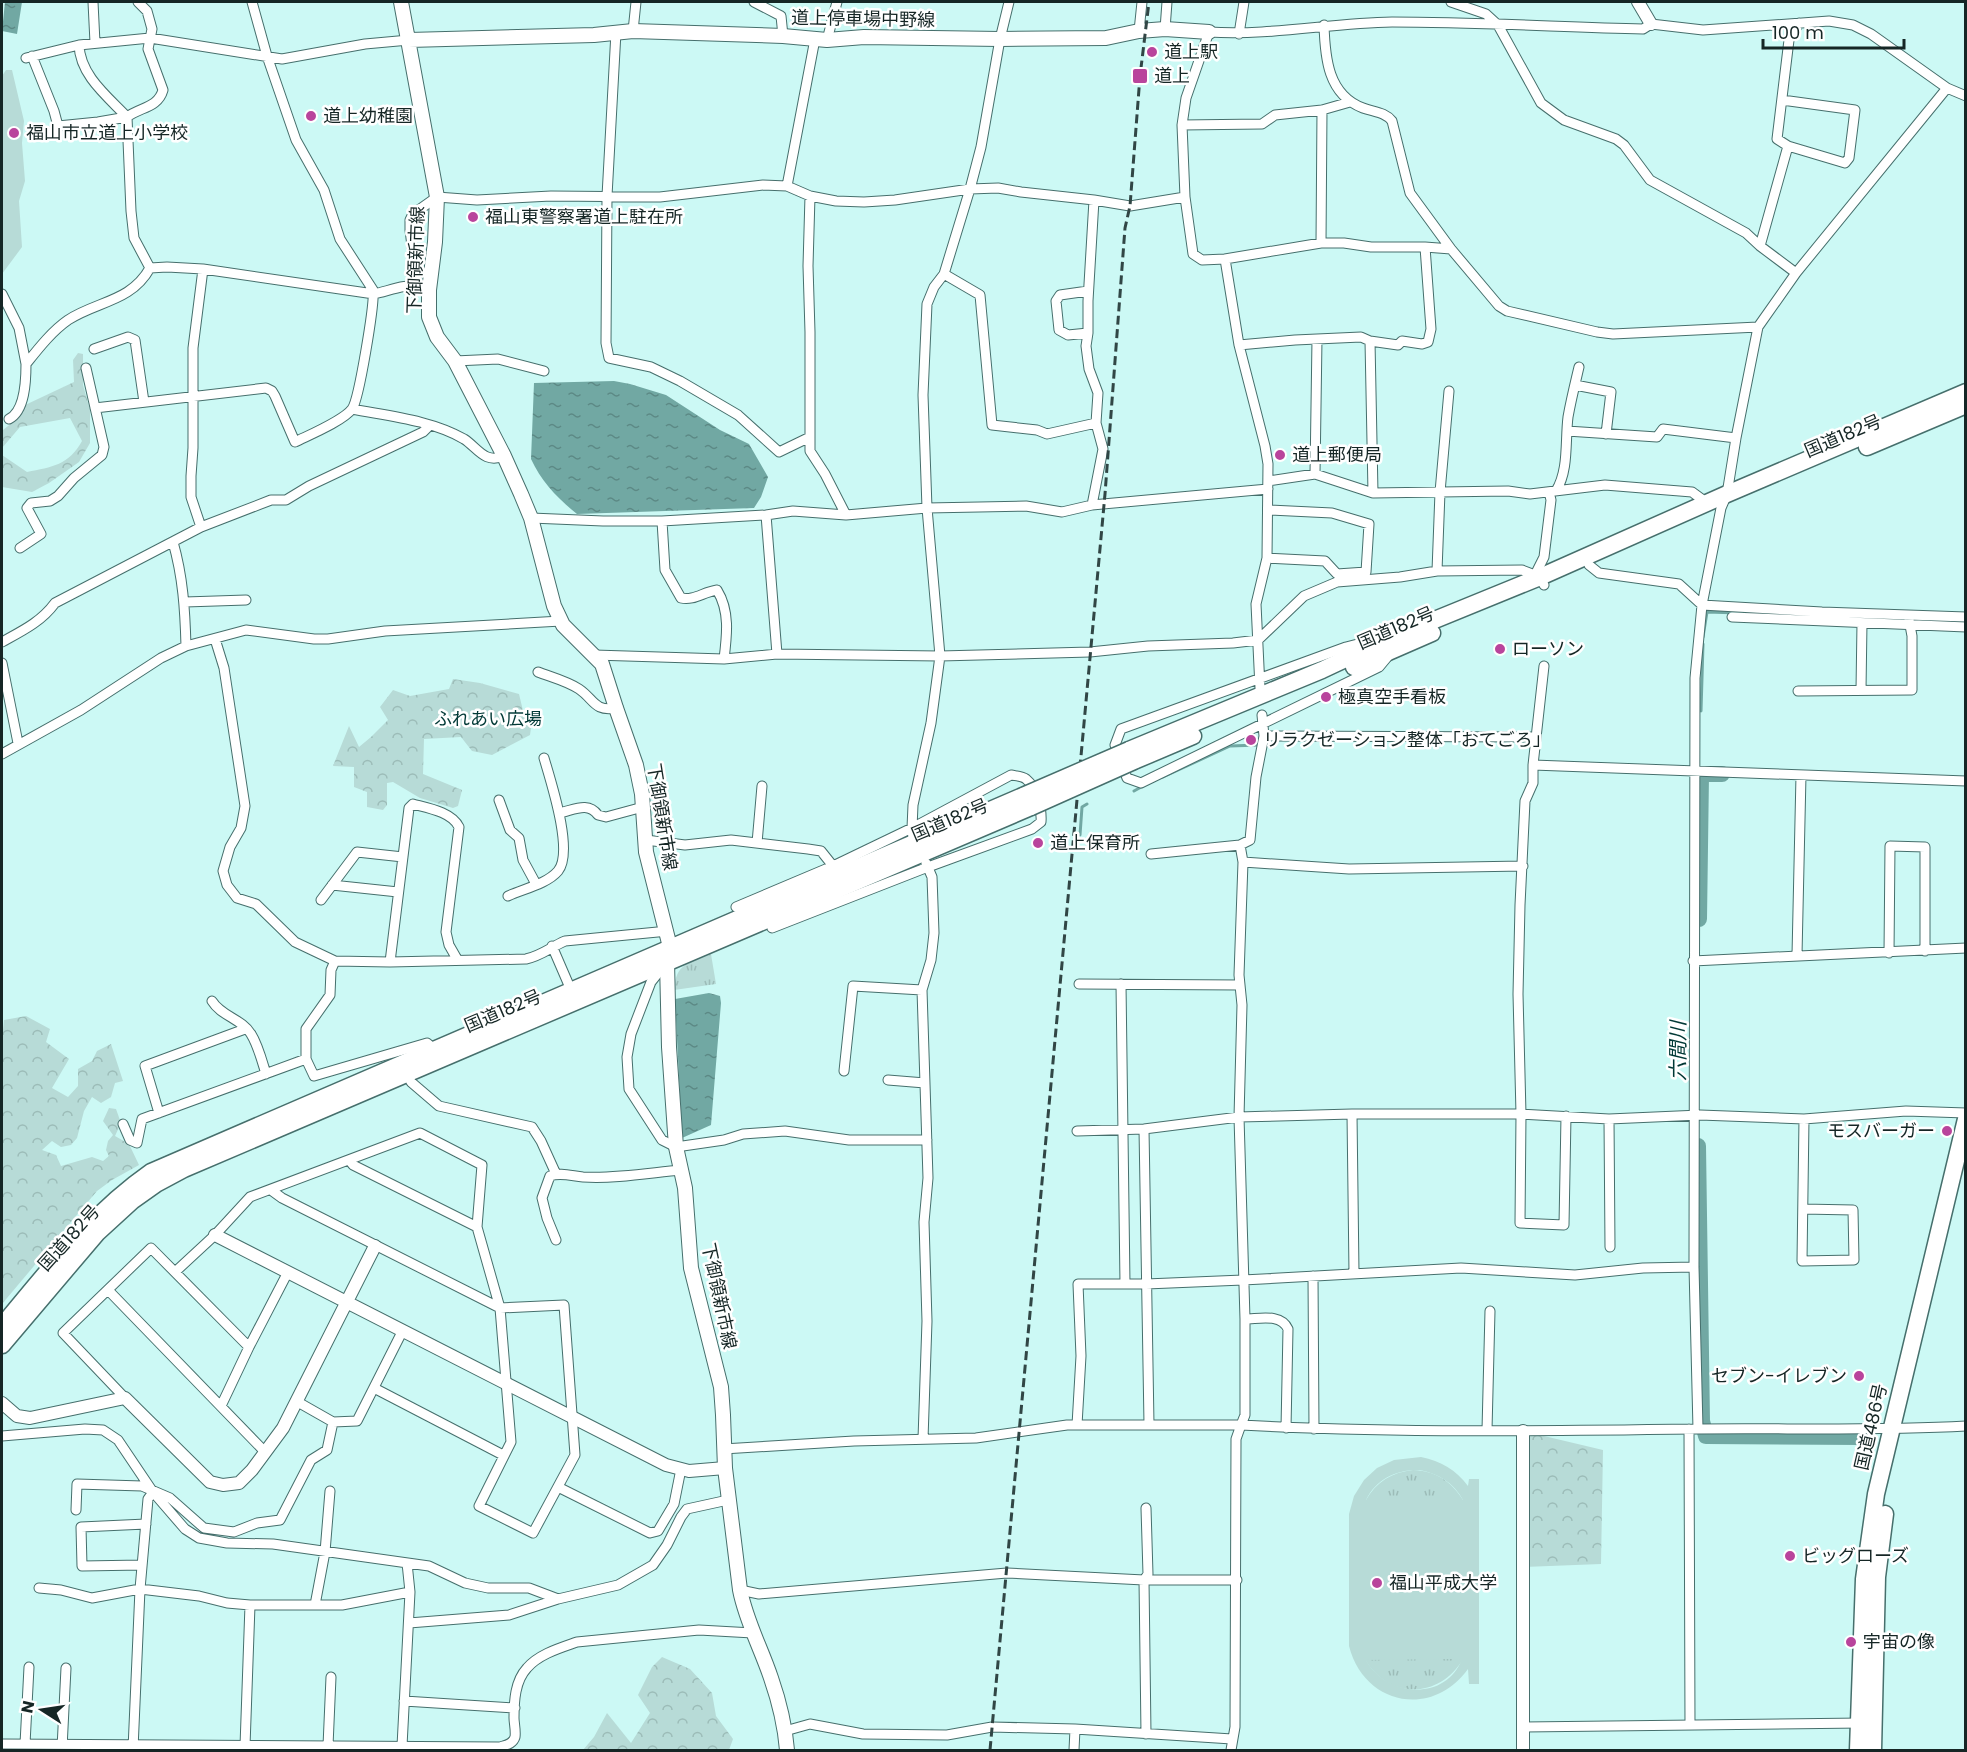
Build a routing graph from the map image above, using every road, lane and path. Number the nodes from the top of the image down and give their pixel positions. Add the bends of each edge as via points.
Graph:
1 (93, 2) edge
2 (138, 2) edge
3 (252, 2) edge
4 (401, 2) edge
5 (636, 2) edge
6 (754, 2) edge
7 (837, 2) edge
8 (1010, 2) edge
9 (1142, 2) edge
10 (1167, 2) edge
11 (1244, 2) edge
12 (1451, 2) edge
13 (1638, 2) edge
14 (1799, 23) junction
15 (1651, 24) junction
16 (1498, 25) junction
17 (1323, 26) junction
18 (1166, 29) junction
19 (633, 31) junction
20 (1139, 31) junction
21 (616, 32) junction
22 (1209, 32) junction
23 (1239, 34) junction
24 (783, 36) junction
25 (150, 38) junction
26 (821, 39) junction
27 (1000, 39) junction
28 (409, 40) junction
29 (95, 43) junction
30 (79, 45) junction
31 (267, 56) junction
32 (1947, 88) junction
33 (1965, 96) edge
34 (1782, 100) junction
35 (1350, 102) junction
36 (1322, 110) junction
37 (127, 117) junction
38 (1182, 125) junction
39 (1788, 146) junction
40 (787, 186) junction
41 (970, 189) junction
42 (607, 196) junction
43 (810, 196) junction
44 (437, 197) junction
45 (1185, 197) junction
46 (1094, 200) junction
47 (1321, 243) junction
48 (1760, 246) junction
49 (1425, 247) junction
50 (1451, 249) junction
51 (1225, 259) junction
52 (150, 268) junction
53 (203, 269) junction
54 (1796, 273) junction
55 (944, 274) junction
56 (423, 288) junction
57 (1088, 291) junction
58 (2, 294) edge
59 (374, 294) junction
60 (1758, 327) junction
61 (1088, 333) junction
62 (1317, 339) junction
63 (1370, 341) junction
64 (1239, 345) junction
65 (94, 349) dead end
66 (455, 361) junction
67 (26, 364) junction
68 (1579, 367) dead end
69 (86, 368) dead end
70 (544, 371) dead end
71 (1575, 385) junction
72 (1449, 391) dead end
73 (1965, 392) edge
74 (192, 396) junction
75 (144, 402) junction
76 (1965, 405) edge
77 (95, 408) junction
78 (352, 409) junction
79 (9, 420) dead end
80 (1096, 423) junction
81 (429, 426) junction
82 (1568, 431) junction
83 (1606, 434) junction
84 (810, 437) junction
85 (1736, 438) junction
86 (504, 456) junction
87 (1315, 474) junction
88 (1268, 485) junction
89 (1552, 491) junction
90 (1440, 492) junction
91 (1373, 493) junction
92 (1718, 502) junction
93 (1092, 505) junction
94 (927, 508) junction
95 (1268, 510) junction
96 (766, 514) junction
97 (846, 514) junction
98 (531, 519) junction
99 (662, 521) junction
100 (201, 527) junction
101 (174, 542) junction
102 (20, 548) dead end
103 (1267, 558) junction
104 (1589, 565) junction
105 (1437, 571) junction
106 (1540, 579) junction
107 (246, 600) dead end
108 (185, 602) junction
109 (1702, 605) junction
110 (1953, 616) junction
111 (1965, 617) edge
112 (1862, 619) junction
113 (1909, 620) junction
114 (561, 621) junction
115 (1952, 627) junction
116 (1965, 627) edge
117 (216, 639) junction
118 (1258, 640) junction
119 (2, 642) edge
120 (1390, 645) junction
121 (186, 646) junction
122 (777, 654) junction
123 (594, 656) junction
124 (940, 656) junction
125 (724, 659) junction
126 (2, 663) edge
127 (1544, 666) dead end
128 (538, 672) dead end
129 (1260, 683) junction
130 (1861, 690) junction
131 (1798, 691) dead end
132 (616, 708) junction
133 (1263, 719) junction
134 (1264, 736) junction
135 (1536, 737) junction
136 (18, 743) junction
137 (2, 753) edge
138 (544, 758) dead end
139 (1533, 765) junction
140 (1695, 771) junction
141 (1801, 775) junction
142 (1965, 781) edge
143 (762, 786) dead end
144 (499, 800) dead end
145 (642, 807) junction
146 (559, 813) junction
147 (912, 833) junction
148 (646, 840) junction
149 (757, 843) junction
150 (1240, 845) junction
151 (1151, 854) dead end
152 (403, 857) junction
153 (1243, 862) junction
154 (926, 863) junction
155 (833, 866) junction
156 (1523, 866) junction
157 (536, 884) junction
158 (332, 885) junction
159 (398, 892) junction
160 (508, 896) dead end
161 (321, 900) dead end
162 (736, 907) joint
163 (772, 928) joint
164 (727, 929) junction
165 (552, 946) junction
166 (668, 947) junction
167 (1965, 948) edge
168 (1925, 951) junction
169 (1889, 953) junction
170 (1797, 955) junction
171 (457, 960) junction
172 (335, 961) junction
173 (1697, 961) junction
174 (390, 962) junction
175 (1079, 984) dead end
176 (1121, 984) junction
177 (1240, 985) junction
178 (571, 990) junction
179 (922, 990) junction
180 (213, 1001) dead end
181 (246, 1029) junction
182 (437, 1054) junction
183 (306, 1059) junction
184 (844, 1071) dead end
185 (407, 1073) junction
186 (266, 1074) junction
187 (888, 1080) dead end
188 (925, 1083) junction
189 (159, 1113) junction
190 (1965, 1113) edge
191 (1352, 1114) junction
192 (1521, 1114) junction
193 (1696, 1115) junction
194 (1239, 1116) junction
195 (1566, 1116) junction
196 (1609, 1119) junction
197 (1804, 1119) junction
198 (1965, 1119) edge
199 (123, 1124) dead end
200 (1123, 1129) junction
201 (1144, 1129) junction
202 (1077, 1131) dead end
203 (927, 1140) junction
204 (676, 1147) junction
205 (349, 1160) junction
206 (1965, 1165) edge
207 (681, 1170) junction
208 (556, 1174) junction
209 (271, 1190) junction
210 (1803, 1209) junction
211 (477, 1227) junction
212 (215, 1235) junction
213 (556, 1240) dead end
214 (375, 1246) junction
215 (1610, 1248) dead end
216 (1694, 1267) junction
217 (175, 1272) junction
218 (288, 1272) junction
219 (1354, 1273) junction
220 (1313, 1276) junction
221 (1243, 1280) junction
222 (1125, 1284) junction
223 (1146, 1284) junction
224 (108, 1290) junction
225 (347, 1301) junction
226 (500, 1308) junction
227 (1490, 1311) dead end
228 (1245, 1319) junction
229 (2, 1326) edge
230 (403, 1330) junction
231 (2, 1345) edge
232 (249, 1347) junction
233 (506, 1383) junction
234 (374, 1388) junction
235 (125, 1398) junction
236 (296, 1401) junction
237 (2, 1403) edge
238 (221, 1406) junction
239 (573, 1416) junction
240 (333, 1422) junction
241 (1149, 1424) junction
242 (1077, 1425) junction
243 (1241, 1425) junction
244 (1965, 1426) edge
245 (1286, 1428) junction
246 (1314, 1429) junction
247 (1694, 1429) junction
248 (1896, 1429) junction
249 (1487, 1431) junction
250 (1523, 1431) junction
251 (2, 1436) edge
252 (923, 1439) junction
253 (723, 1449) junction
254 (265, 1452) junction
255 (503, 1455) junction
256 (725, 1468) junction
257 (681, 1469) junction
258 (558, 1487) junction
259 (330, 1491) dead end
260 (153, 1492) junction
261 (728, 1500) junction
262 (1146, 1508) dead end
263 (76, 1510) dead end
264 (146, 1524) junction
265 (325, 1552) junction
266 (407, 1563) junction
267 (142, 1565) junction
268 (1144, 1580) junction
269 (1237, 1580) junction
270 (39, 1588) dead end
271 (140, 1589) junction
272 (740, 1590) junction
273 (411, 1592) junction
274 (558, 1599) junction
275 (250, 1605) junction
276 (315, 1605) junction
277 (409, 1623) junction
278 (753, 1633) junction
279 (29, 1666) dead end
280 (66, 1668) dead end
281 (331, 1677) dead end
282 (404, 1701) junction
283 (515, 1708) junction
284 (1866, 1723) junction
285 (1690, 1725) junction
286 (1523, 1727) junction
287 (1075, 1729) junction
288 (785, 1731) junction
289 (1146, 1734) junction
290 (1232, 1739) junction
291 (2, 1744) edge
292 (25, 1744) junction
293 (245, 1746) junction
294 (402, 1746) junction
295 (62, 1747) edge
296 (133, 1748) edge
297 (187, 1748) edge
298 (333, 1748) edge
299 (787, 1750) edge
300 (1074, 1750) edge
301 (1231, 1750) edge
302 (1523, 1750) edge
303 (1858, 1750) edge
304 (1874, 1750) edge

1 - 29 street
2 - 25 street via 147,11
3 - 31 street
4 - 28 main road, 下御領新市線
5 - 19 street
6 - 24 street via 781,16
7 - 26 street
8 - 27 street
9 - 20 street
10 - 18 street
11 - 23 street
12 - 16 street via 1486,14
13 - 15 street
14 - 15 street via 1703,30
14 - 32 street via 1828,21 1852,25 1871,34
14 - 34 street via 1789,40
15 - 16 street via 1643,29
16 - 17 street via 1391,22
16 - 48 street via 1541,103 1551,112 1616,139 1650,180 1729,222
17 - 23 street
17 - 35 street via 1329,74
18 - 20 main road, 道上停車場中野線
18 - 22 main road, 道上停車場中野線
19 - 21 main road, 道上停車場中野線
19 - 24 main road, 道上停車場中野線
20 - 27 main road, 道上停車場中野線 via 1106,38
21 - 28 main road, 道上停車場中野線
21 - 42 street
22 - 23 street
22 - 38 street via 1186,98
24 - 26 main road, 道上停車場中野線
25 - 29 street
25 - 31 street
25 - 37 street via 148,49 163,90 155,103
26 - 27 main road, 道上停車場中野線
26 - 40 street
27 - 41 street
28 - 31 street via 282,59
28 - 44 main road, 下御領新市線
29 - 30 street
30 - 37 street via 89,76
30 - 37 street via 29,57 58,126
31 - 59 street via 296,140 324,190 340,239
32 - 33 street
32 - 54 street
34 - 39 street via 1777,139
34 - 39 street via 1855,110 1849,158 1845,163
35 - 36 street
35 - 50 street via 1388,115 1410,193
36 - 38 street via 1275,115 1262,124
36 - 47 street
37 - 52 street via 134,238
38 - 45 street
39 - 48 street
40 - 42 street via 763,185 660,197
40 - 43 street
41 - 43 street via 864,202
41 - 46 street via 998,188
41 - 55 street
42 - 44 street via 477,200
42 - 84 street via 609,358 651,367 680,381 738,415 779,453
43 - 84 street
44 - 56 main road, 下御領新市線 via 435,242
44 - 56 street via 410,220
45 - 46 street via 1130,206
45 - 51 street via 1192,254 1202,260
46 - 57 street
47 - 49 street
47 - 51 street
48 - 54 street
49 - 50 street
49 - 63 street via 1431,329 1428,342 1402,341 1398,345
50 - 60 street via 1507,311 1613,334
51 - 64 street
52 - 53 street
52 - 67 street via 126,294 68,320
53 - 59 street
53 - 74 street via 193,348
54 - 60 street
55 - 80 street via 980,295 992,425 1047,434
55 - 94 street via 927,304 923,395
56 - 59 street
56 - 66 main road, 下御領新市線 via 437,337
57 - 61 street
57 - 61 street via 1060,295 1056,301 1059,330 1068,335
58 - 67 street via 19,328
59 - 78 street
60 - 85 street
61 - 80 street via 1089,369 1098,393
62 - 63 street via 1361,337
62 - 64 street
62 - 87 street
63 - 91 street
64 - 88 street via 1265,446
65 - 75 street via 128,337 135,340
66 - 70 street via 498,359
66 - 86 main road, 下御領新市線
67 - 79 street via 22,402
68 - 71 street
69 - 77 street
71 - 82 street
71 - 83 street via 1611,392
72 - 90 street
73 - 92 highway, 国道182号
74 - 75 street
74 - 78 street via 266,388 275,396 295,441
74 - 100 street via 191,497
75 - 77 street
76 - 92 highway, 国道182号
77 - 102 street via 104,447 102,455 58,496 50,501 31,502 27,508 41,534
78 - 81 street
80 - 93 street via 1103,449
81 - 86 street via 466,440 482,456
81 - 100 street via 286,500 271,500
82 - 83 street
82 - 89 street via 1559,486
83 - 85 street via 1657,436 1663,429
84 - 97 street via 810,451
85 - 92 street
86 - 98 main road, 下御領新市線
87 - 88 street
87 - 91 street
88 - 93 street
88 - 95 street
89 - 90 street
89 - 92 street via 1605,485 1692,492
89 - 106 street
90 - 91 street
90 - 105 street
92 - 104 highway, 国道182号
92 - 106 highway, 国道182号
92 - 109 street
93 - 94 street via 1062,512 1026,506
94 - 97 street
94 - 124 street
95 - 103 street
95 - 103 street via 1332,513 1369,524 1366,572 1337,574 1325,561
96 - 97 street via 793,510
96 - 99 street
96 - 122 street
98 - 99 street
98 - 114 main road, 下御領新市線 via 546,581
99 - 125 street via 665,570 681,598 690,600 717,590 722,598 728,627
100 - 101 street
101 - 108 street
101 - 119 street via 55,603 35,624
103 - 118 street via 1256,604
104 - 106 highway, 国道182号
104 - 109 street via 1599,573 1679,584
105 - 106 street via 1522,570
105 - 118 street via 1337,582 1321,588 1304,596
106 - 120 highway, 国道182号
107 - 108 street
108 - 121 street
109 - 112 street via 1737,614
109 - 140 street via 1695,678
110 - 111 street
110 - 113 street
110 - 115 street
112 - 113 street
112 - 130 street
113 - 115 street
113 - 130 street via 1912,690
114 - 117 street via 385,631 328,639 246,630
114 - 123 main road, 下御領新市線
115 - 116 street
117 - 121 street
117 - 172 street via 245,806 241,828 223,871 227,885 237,898 256,904 295,942
118 - 124 street via 1090,652
118 - 129 street
120 - 129 street via 1368,640
120 - 133 street via 1379,667
120 - 164 highway, 国道182号, bridge via 1322,670 1132,756
121 - 136 street
122 - 124 street
122 - 125 street
123 - 125 street
123 - 132 main road, 下御領新市線 via 602,664
124 - 147 street via 931,723 913,805
126 - 136 street
127 - 135 street
128 - 132 street via 579,689 598,707
129 - 133 street via 1120,729 1115,745 1127,778 1141,783
130 - 131 street
132 - 145 main road, 下御領新市線 via 636,765
133 - 134 street
134 - 135 street
134 - 150 street via 1250,840
135 - 139 street
136 - 137 street
138 - 146 street
139 - 140 street
139 - 156 street via 1533,783 1526,801
140 - 141 street
140 - 173 street
141 - 142 street
141 - 170 street
143 - 149 street
144 - 157 street
145 - 146 street via 606,817 586,806
145 - 148 main road, 下御領新市線
146 - 157 street via 562,864 557,873
147 - 154 street via 1011,775 1025,778 1042,809 1041,822 1032,829
147 - 155 street
148 - 149 street via 686,845 731,840
148 - 166 main road, 下御領新市線
149 - 155 street via 821,851
150 - 151 street
150 - 153 street
152 - 158 street via 357,852
152 - 159 street
152 - 171 street via 409,808 413,804 456,820 459,827 446,932
153 - 156 street via 1349,869
153 - 177 street
154 - 163 street
154 - 179 street via 932,877 934,933
155 - 162 street
156 - 192 street via 1518,994
157 - 160 street
158 - 159 street
158 - 161 street
159 - 174 street
162 - 164 highway
163 - 164 highway
164 - 166 highway, 国道182号
165 - 166 street via 565,941
165 - 171 street via 538,957 526,959
165 - 178 street
166 - 178 highway, 国道182号
166 - 182 highway, 国道182号
166 - 204 main road, 下御領新市線
166 - 204 street via 631,1034 627,1057 629,1089 636,1102 662,1140
167 - 168 street
168 - 169 street
168 - 169 street via 1925,847 1890,846
169 - 170 street
170 - 173 street
171 - 174 street
172 - 174 street
172 - 183 street via 330,995 306,1029
173 - 193 street
175 - 176 street
176 - 177 street
176 - 200 street
177 - 194 street
178 - 182 highway, 国道182号
179 - 184 street via 853,987
179 - 188 street
180 - 181 street
181 - 186 street via 251,1032
181 - 189 street via 146,1066
182 - 183 street via 427,1043 314,1076
182 - 185 highway, 国道182号
182 - 229 highway, 国道182号 via 151,1172 89,1224
183 - 186 street
185 - 208 street via 411,1082 439,1106 531,1127
185 - 231 highway, 国道182号 via 156,1184 96,1233
186 - 189 street
187 - 188 street
188 - 203 street
189 - 199 street via 142,1119 137,1143 130,1140
190 - 197 street via 1906,1111
191 - 192 street
191 - 194 street
191 - 219 street
192 - 195 street
192 - 195 street via 1520,1223 1564,1225
193 - 196 street
193 - 197 street
193 - 216 street
194 - 201 street
194 - 221 street
195 - 196 street
196 - 215 street
197 - 210 street
198 - 248 highway, 国道486号
200 - 201 street
200 - 202 street
200 - 222 street
201 - 223 street
203 - 204 street via 849,1140 785,1131 743,1134
203 - 252 street
204 - 207 main road, 下御領新市線
205 - 209 street
205 - 211 street via 353,1166
205 - 211 street via 420,1133 482,1165
206 - 248 highway, 国道486号
207 - 208 street via 608,1177
207 - 253 main road, 下御領新市線 via 691,1268 721,1387
208 - 213 street via 550,1176 542,1198
209 - 212 street via 250,1197
209 - 214 street
210 - 210 street via 1802,1261 1854,1260 1853,1209
211 - 226 street
212 - 217 street
212 - 218 street
214 - 225 street
214 - 226 street
216 - 219 street via 1575,1275 1461,1268
216 - 247 street
217 - 224 street via 151,1248
217 - 232 street
218 - 225 street
218 - 232 street
219 - 220 street
220 - 221 street
220 - 246 street
221 - 223 street
221 - 228 street
222 - 223 street
222 - 242 street via 1078,1284 1081,1356
223 - 241 street
224 - 235 street via 63,1333
224 - 238 street
225 - 230 street
225 - 236 street
226 - 233 street
226 - 239 street via 564,1305
227 - 249 street
228 - 243 street via 1245,1414
228 - 245 street via 1274,1318 1288,1329
230 - 233 street
230 - 234 street
232 - 238 street
233 - 239 street
233 - 255 street via 511,1442
234 - 240 street via 357,1421
234 - 255 street
235 - 237 street via 30,1418 17,1416
235 - 254 street via 210,1482 239,1483
236 - 240 street
236 - 254 street
238 - 254 street
239 - 257 street
239 - 258 street via 574,1455
240 - 260 street via 327,1450 311,1460 280,1520 234,1532 204,1528 170,1498
241 - 242 street
241 - 243 street
242 - 252 street via 976,1438
243 - 245 street
243 - 269 street via 1236,1438
244 - 248 street
245 - 246 street
246 - 249 street
247 - 248 street
247 - 250 street
247 - 285 street
248 - 284 highway, 国道486号 via 1876,1494 1864,1579
249 - 250 street
250 - 286 street
251 - 260 street via 102,1430 118,1440
252 - 253 street
253 - 256 main road, 下御領新市線
255 - 258 street via 479,1506 534,1533
256 - 257 street
256 - 261 main road, 下御領新市線
257 - 258 street via 674,1504 658,1531 650,1533
259 - 265 street
260 - 263 street via 142,1486 77,1484
260 - 264 street via 148,1500
260 - 265 street via 185,1529 199,1538
261 - 272 main road, 下御領新市線
261 - 274 street via 687,1509 653,1565 618,1585
262 - 268 street via 1148,1574
264 - 267 street
264 - 267 street via 81,1527 82,1566
265 - 266 street
265 - 276 street
266 - 273 street
266 - 274 street via 429,1566 488,1588 529,1587
267 - 271 street
268 - 269 street
268 - 272 street via 1007,1573 759,1594
268 - 289 street
269 - 290 street
270 - 271 street via 92,1598
271 - 275 street
271 - 296 street
272 - 278 main road, 下御領新市線
273 - 276 street via 342,1605
273 - 277 street
274 - 277 street via 509,1614
275 - 276 street
275 - 293 street
277 - 282 street
278 - 283 street via 699,1630 577,1642 527,1667 520,1676
278 - 288 main road, 下御領新市線 via 771,1678
279 - 292 street
280 - 295 street
281 - 298 street
282 - 283 street
282 - 294 street
283 - 294 street via 515,1737 510,1744
284 - 285 street
284 - 303 highway, 国道486号
284 - 304 highway, 国道486号
285 - 286 street
286 - 302 street
287 - 288 street via 992,1727 947,1735 863,1734 810,1724
287 - 289 street
287 - 300 street
288 - 299 main road, 下御領新市線
289 - 290 street
290 - 301 street
291 - 292 street
292 - 295 street
293 - 297 street
293 - 298 street
294 - 298 street
295 - 296 street
296 - 297 street

